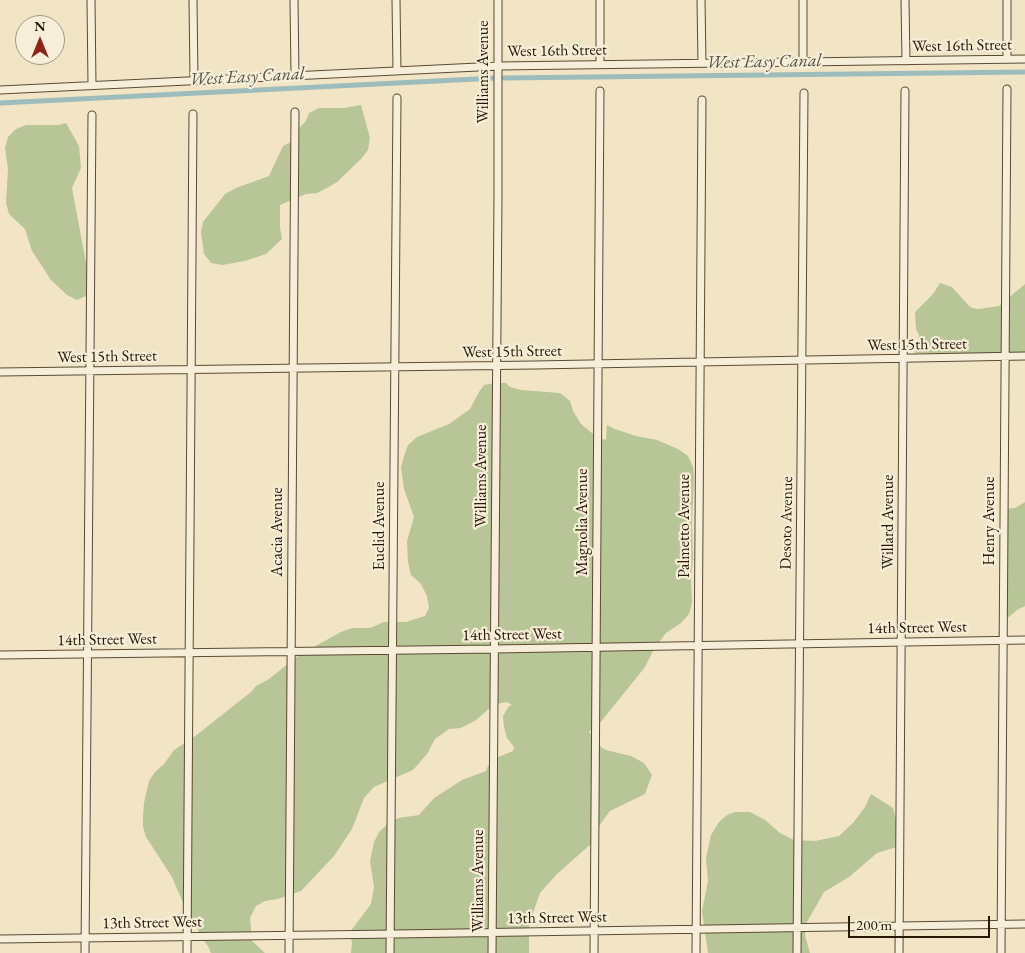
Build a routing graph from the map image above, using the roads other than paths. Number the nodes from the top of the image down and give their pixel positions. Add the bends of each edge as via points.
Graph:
1 (91, 0) edge
2 (193, 0) edge
3 (294, 0) edge
4 (396, 0) edge
5 (498, 0) edge
6 (600, 0) edge
7 (702, 0) edge
8 (803, 0) edge
9 (905, 0) edge
10 (1007, 0) edge
11 (1007, 59) junction
12 (1025, 59) edge
13 (906, 60) junction
14 (804, 62) junction
15 (702, 63) junction
16 (600, 64) junction
17 (499, 66) junction
18 (397, 70) junction
19 (295, 75) junction
20 (194, 80) junction
21 (92, 85) junction
22 (1007, 89) dead end
23 (0, 90) edge
24 (600, 90) dead end
25 (906, 91) dead end
26 (804, 93) dead end
27 (397, 98) dead end
28 (702, 100) dead end
29 (295, 112) dead end
30 (193, 114) dead end
31 (92, 116) dead end
32 (1025, 356) edge
33 (1005, 357) junction
34 (904, 359) junction
35 (802, 360) junction
36 (700, 362) junction
37 (598, 364) junction
38 (496, 366) junction
39 (395, 367) junction
40 (293, 368) junction
41 (192, 369) junction
42 (90, 371) junction
43 (0, 372) edge
44 (1003, 640) junction
45 (1025, 640) edge
46 (902, 642) junction
47 (800, 644) junction
48 (698, 646) junction
49 (596, 647) junction
50 (494, 649) junction
51 (393, 650) junction
52 (291, 652) junction
53 (189, 653) junction
54 (87, 654) junction
55 (0, 655) edge
56 (1001, 924) junction
57 (1025, 924) edge
58 (899, 926) junction
59 (798, 927) junction
60 (696, 929) junction
61 (594, 931) junction
62 (492, 933) junction
63 (390, 934) junction
64 (187, 936) junction
65 (289, 936) junction
66 (85, 938) junction
67 (0, 939) edge
68 (85, 953) edge
69 (187, 953) edge
70 (288, 953) edge
71 (390, 953) edge
72 (492, 953) edge
73 (594, 953) edge
74 (696, 953) edge
75 (797, 953) edge
76 (899, 953) edge
77 (1000, 953) edge

1 - 21 street
2 - 20 street
3 - 19 street
4 - 18 street
5 - 17 street, Williams Avenue
6 - 16 street
7 - 15 street
8 - 14 street
9 - 13 street
10 - 11 street
11 - 12 street, West 16th Street
11 - 13 street, West 16th Street
13 - 14 street, West 16th Street
14 - 15 street, West 16th Street
15 - 16 street, West 16th Street
16 - 17 street, West 16th Street
17 - 18 street, West 16th Street
17 - 38 street, Williams Avenue
18 - 19 street, West 16th Street
19 - 20 street, West 16th Street
20 - 21 street, West 16th Street
21 - 23 street, West 16th Street
22 - 33 street, Henry Avenue
24 - 37 street, Magnolia Avenue
25 - 34 street, Willard Avenue
26 - 35 street, Desoto Avenue
27 - 39 street, Euclid Avenue
28 - 36 street, Palmetto Avenue
29 - 40 street, Acacia Avenue
30 - 41 street
31 - 42 street
32 - 33 street, West 15th Street
33 - 34 street, West 15th Street
33 - 44 street, Henry Avenue
34 - 35 street, West 15th Street
34 - 46 street, Willard Avenue
35 - 36 street, West 15th Street
35 - 47 street, Desoto Avenue
36 - 37 street, West 15th Street
36 - 48 street, Palmetto Avenue
37 - 38 street, West 15th Street
37 - 49 street, Magnolia Avenue
38 - 39 street, West 15th Street
38 - 50 street, Williams Avenue
39 - 40 street, West 15th Street
39 - 51 street, Euclid Avenue
40 - 41 street, West 15th Street
40 - 52 street, Acacia Avenue
41 - 42 street, West 15th Street
41 - 53 street
42 - 43 street, West 15th Street
42 - 54 street
44 - 45 street, 14th Street West
44 - 46 street, 14th Street West
44 - 56 street, Henry Avenue
46 - 47 street, 14th Street West
46 - 58 street, Willard Avenue
47 - 48 street, 14th Street West
47 - 59 street, Desoto Avenue
48 - 49 street, 14th Street West
48 - 60 street, Palmetto Avenue
49 - 50 street, 14th Street West
49 - 61 street, Magnolia Avenue
50 - 51 street, 14th Street West
50 - 62 street, Williams Avenue
51 - 52 street, 14th Street West
51 - 63 street, Euclid Avenue
52 - 53 street, 14th Street West
52 - 65 street, Acacia Avenue
53 - 54 street, 14th Street West
53 - 64 street
54 - 55 street, 14th Street West
54 - 66 street
56 - 57 street, 13th Street West
56 - 58 street, 13th Street West
56 - 77 street, Henry Avenue
58 - 59 street, 13th Street West
58 - 76 street, Willard Avenue
59 - 60 street, 13th Street West
59 - 75 street, Desoto Avenue
60 - 61 street, 13th Street West
60 - 74 street, Palmetto Avenue
61 - 62 street, 13th Street West
61 - 73 street, Magnolia Avenue
62 - 63 street, 13th Street West
62 - 72 street, Williams Avenue
63 - 65 street, 13th Street West
63 - 71 street, Euclid Avenue
64 - 65 street, 13th Street West
64 - 66 street, 13th Street West
64 - 69 street
65 - 70 street, Acacia Avenue
66 - 67 street, 13th Street West
66 - 68 street

